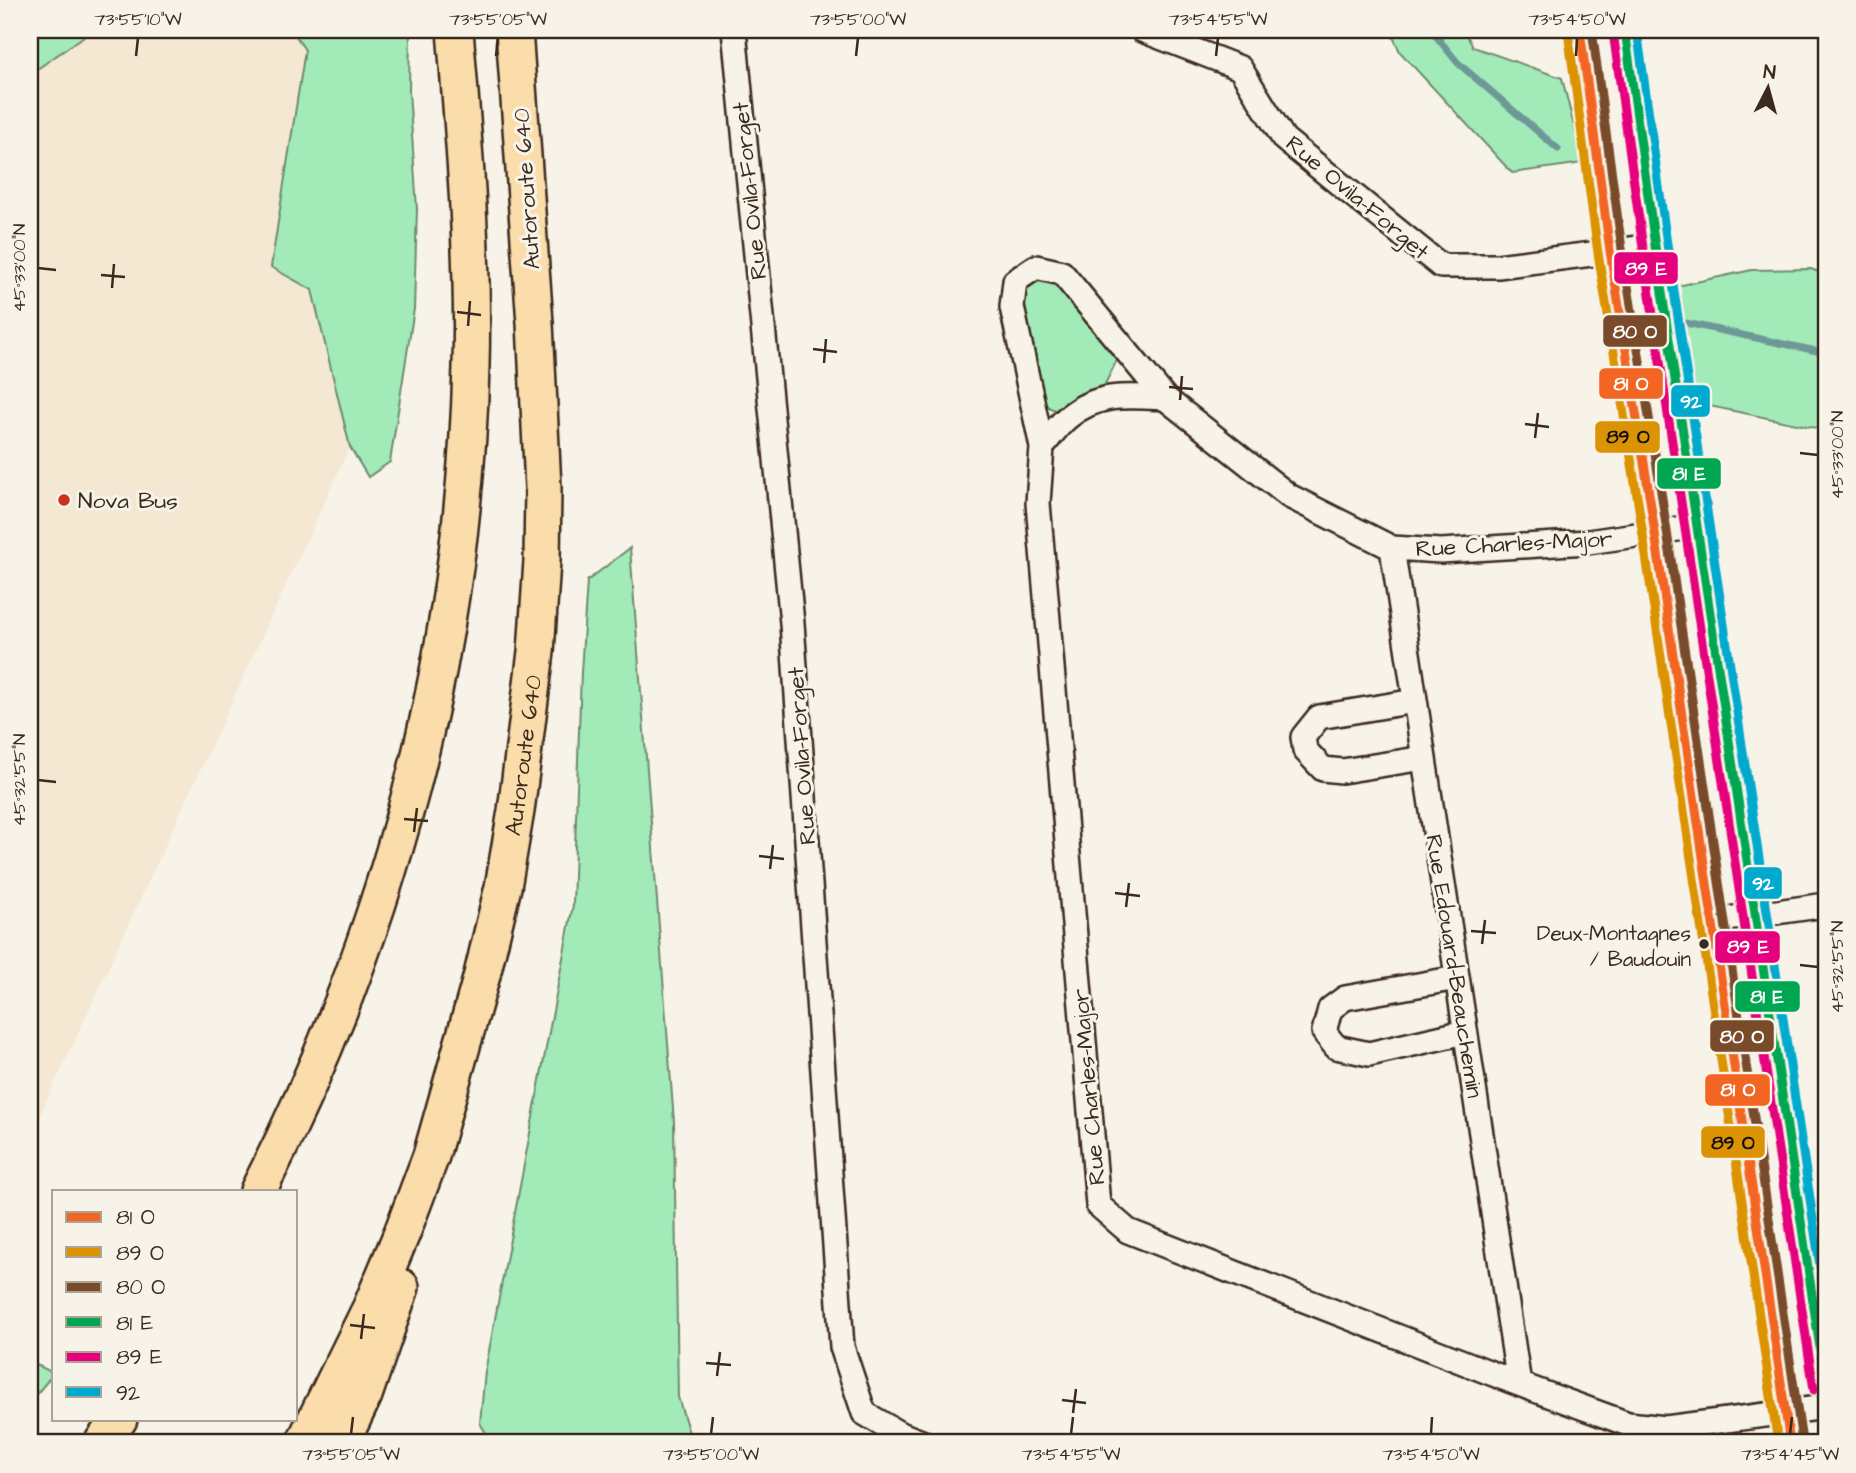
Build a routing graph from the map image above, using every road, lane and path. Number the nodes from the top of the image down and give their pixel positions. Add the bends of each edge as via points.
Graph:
1 (455, 30) edge
2 (514, 30) edge
3 (734, 30) edge
4 (1142, 30) edge
5 (1580, 30) edge
6 (1625, 30) edge
7 (1655, 246) junction
8 (1610, 251) junction
9 (1165, 398) junction
10 (1042, 447) junction
11 (1698, 526) junction
12 (1655, 533) junction
13 (1392, 548) junction
14 (1415, 701) junction
15 (1424, 758) junction
16 (1826, 905) edge
17 (1756, 914) junction
18 (1713, 921) junction
19 (1457, 978) junction
20 (1465, 1032) junction
21 (258, 1190) edge
22 (1518, 1384) junction
23 (1826, 1388) edge
24 (349, 1389) junction
25 (1826, 1407) edge
26 (1785, 1413) junction
27 (118, 1420) edge
28 (102, 1443) edge
29 (304, 1443) edge
30 (341, 1443) edge
31 (924, 1443) edge
32 (1790, 1443) edge

1 - 21 highway via 468,209 471,367 466,463 447,624 419,765 366,942 312,1079
2 - 24 highway, Autoroute 640 via 543,488 541,583 526,744 511,846 485,965 445,1110 371,1307
3 - 31 street, Rue Ovila-Forget via 792,623 842,1347 864,1413
4 - 8 street, Rue Ovila-Forget via 1240,68 1284,139 1441,266 1498,266
5 - 8 street
6 - 7 street
7 - 8 street, Rue Ovila-Forget
7 - 11 street
8 - 12 street
9 - 10 street via 1097,400 1069,416
9 - 10 street, Rue Charles-Major via 1062,273 1036,268 1015,281 1012,307
9 - 13 street, Rue Charles-Major via 1289,496
10 - 22 street, Rue Charles-Major via 1038,503 1098,1205 1128,1231
11 - 12 street, Rue Charles-Major
11 - 17 street
12 - 13 street, Rue Charles-Major via 1441,551
12 - 18 street
13 - 14 street, Rue Edouard-Beauchemin
14 - 15 street, Rue Edouard-Beauchemin
14 - 15 street via 1319,717 1303,737 1305,750 1323,769 1342,771
15 - 19 street, Rue Edouard-Beauchemin
16 - 17 street
17 - 18 street
17 - 23 street
18 - 26 street
19 - 20 street, Rue Edouard-Beauchemin
19 - 20 street via 1345,998 1331,1009 1324,1032 1336,1047 1368,1054
20 - 22 street, Rue Edouard-Beauchemin
22 - 26 street, Rue Charles-Major via 1628,1424 1666,1429
24 - 29 highway, Autoroute 640
24 - 30 highway
25 - 26 street, Rue Charles-Major
26 - 32 street
27 - 28 highway

